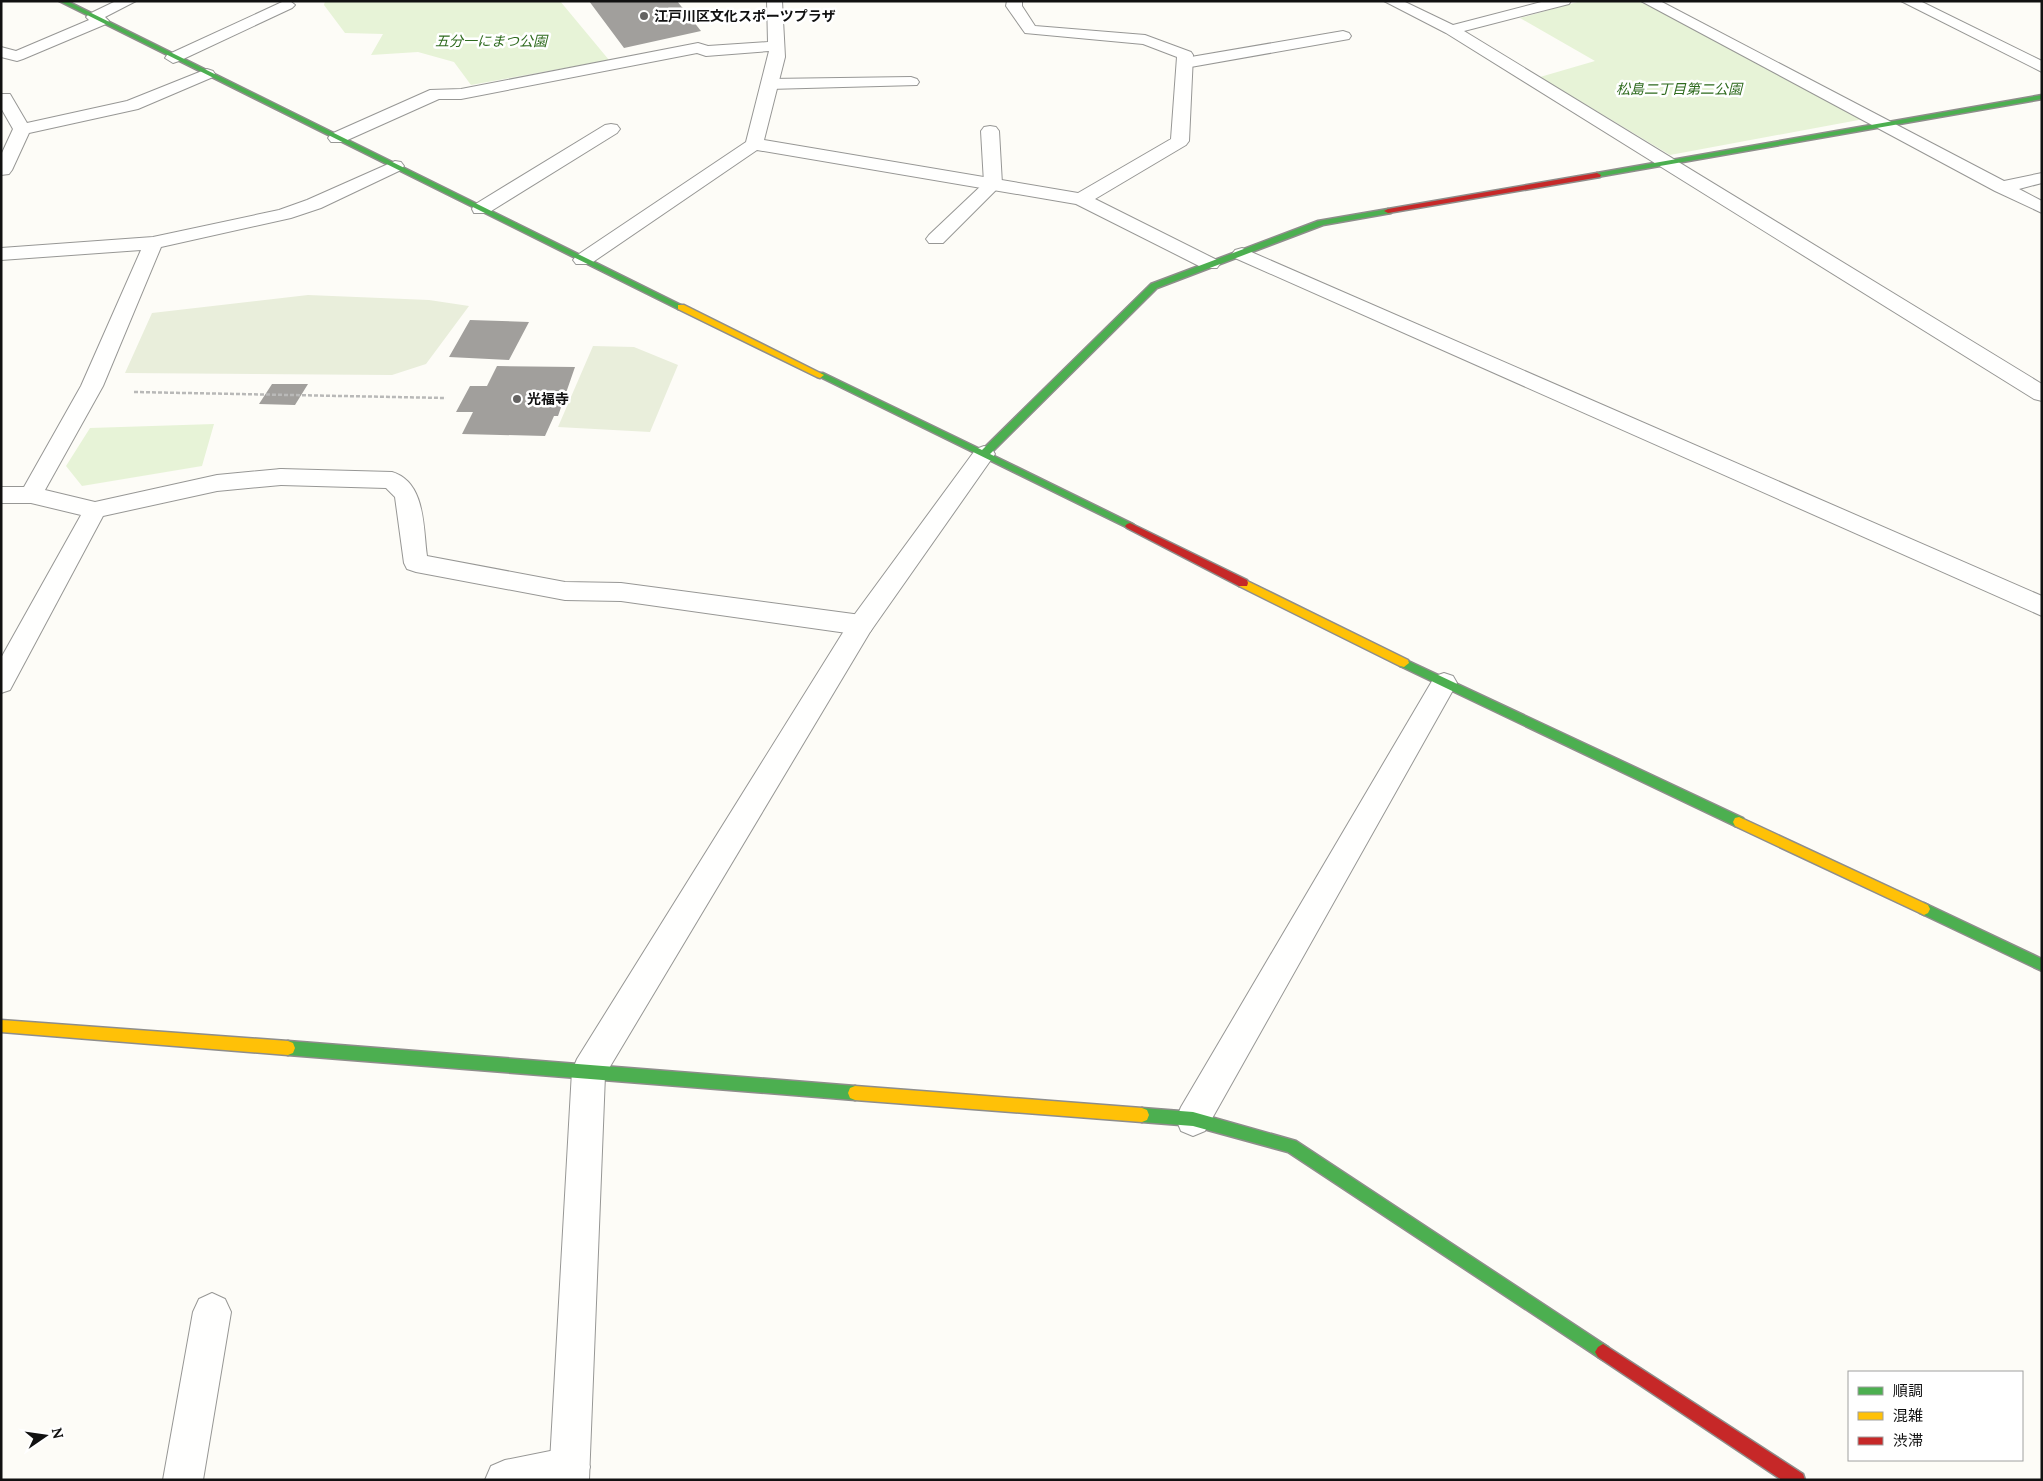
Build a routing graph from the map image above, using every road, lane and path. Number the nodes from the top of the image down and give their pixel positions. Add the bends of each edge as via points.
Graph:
1 (62, 1) edge
2 (129, 1) edge
3 (774, 1) edge
4 (1015, 1) edge
5 (1391, 1) edge
6 (1564, 1) edge
7 (1648, 1) edge
8 (1908, 1) edge
9 (287, 6) dead end
10 (98, 19) junction
11 (1451, 30) junction
12 (1343, 36) dead end
13 (776, 46) junction
14 (9, 54) edge
15 (173, 58) junction
16 (1185, 63) junction
17 (2042, 67) edge
18 (206, 74) junction
19 (911, 82) dead end
20 (769, 84) junction
21 (5, 89) edge
22 (2042, 97) edge
23 (1881, 124) junction
24 (22, 129) junction
25 (611, 129) dead end
26 (990, 132) dead end
27 (337, 138) junction
28 (754, 144) junction
29 (1664, 163) junction
30 (395, 166) junction
31 (3, 170) dead end
32 (2042, 178) edge
33 (993, 184) junction
34 (2001, 187) junction
35 (1082, 199) junction
36 (2042, 208) edge
37 (481, 209) junction
38 (936, 239) dead end
39 (153, 243) junction
40 (1, 254) edge
41 (1242, 254) junction
42 (583, 260) junction
43 (1210, 264) junction
44 (128, 392) dead end
45 (2042, 394) edge
46 (446, 398) dead end
47 (984, 454) junction
48 (1, 495) edge
49 (31, 495) junction
50 (95, 510) junction
51 (2042, 607) edge
52 (861, 625) junction
53 (1, 683) edge
54 (1444, 684) junction
55 (2042, 965) edge
56 (1, 1026) edge
57 (589, 1071) junction
58 (1193, 1120) junction
59 (212, 1312) dead end
60 (569, 1473) edge
61 (183, 1480) edge
62 (505, 1480) edge
63 (1797, 1480) edge

1 - 10 street
2 - 10 street
3 - 13 street
4 - 16 street via 1014,6 1030,30 1145,40 1185,55
5 - 11 street
6 - 11 street
7 - 23 street
8 - 17 street
9 - 15 street
10 - 14 street
10 - 15 street
11 - 29 street
12 - 16 street
13 - 20 street via 777,57
13 - 27 street via 706,51 698,48 462,94 436,94
14 - 21 street
15 - 18 street
16 - 35 street via 1180,141
18 - 24 street via 132,105
18 - 27 street
19 - 20 street
20 - 28 street
21 - 24 street
22 - 23 street
23 - 29 street
23 - 34 street
24 - 31 street
25 - 37 street
26 - 33 street
27 - 30 street
28 - 33 street
28 - 42 street
29 - 41 street via 1321,223
29 - 45 street
30 - 37 street
30 - 39 street via 307,207
32 - 34 street
33 - 35 street
33 - 38 street
34 - 36 street
35 - 43 street
37 - 42 street
39 - 40 street
39 - 49 street via 92,386
41 - 43 street
41 - 51 street
42 - 47 street
43 - 47 street via 1154,286
44 - 46 path
47 - 52 street
47 - 54 street
48 - 49 street
49 - 50 street
50 - 52 street via 217,483 281,477 392,480 406,494 416,563 565,591 621,592
50 - 53 street
52 - 57 street
54 - 55 street
54 - 58 street
56 - 57 street
57 - 58 street
57 - 60 street
58 - 63 street via 1291,1146
59 - 61 street
60 - 62 street

